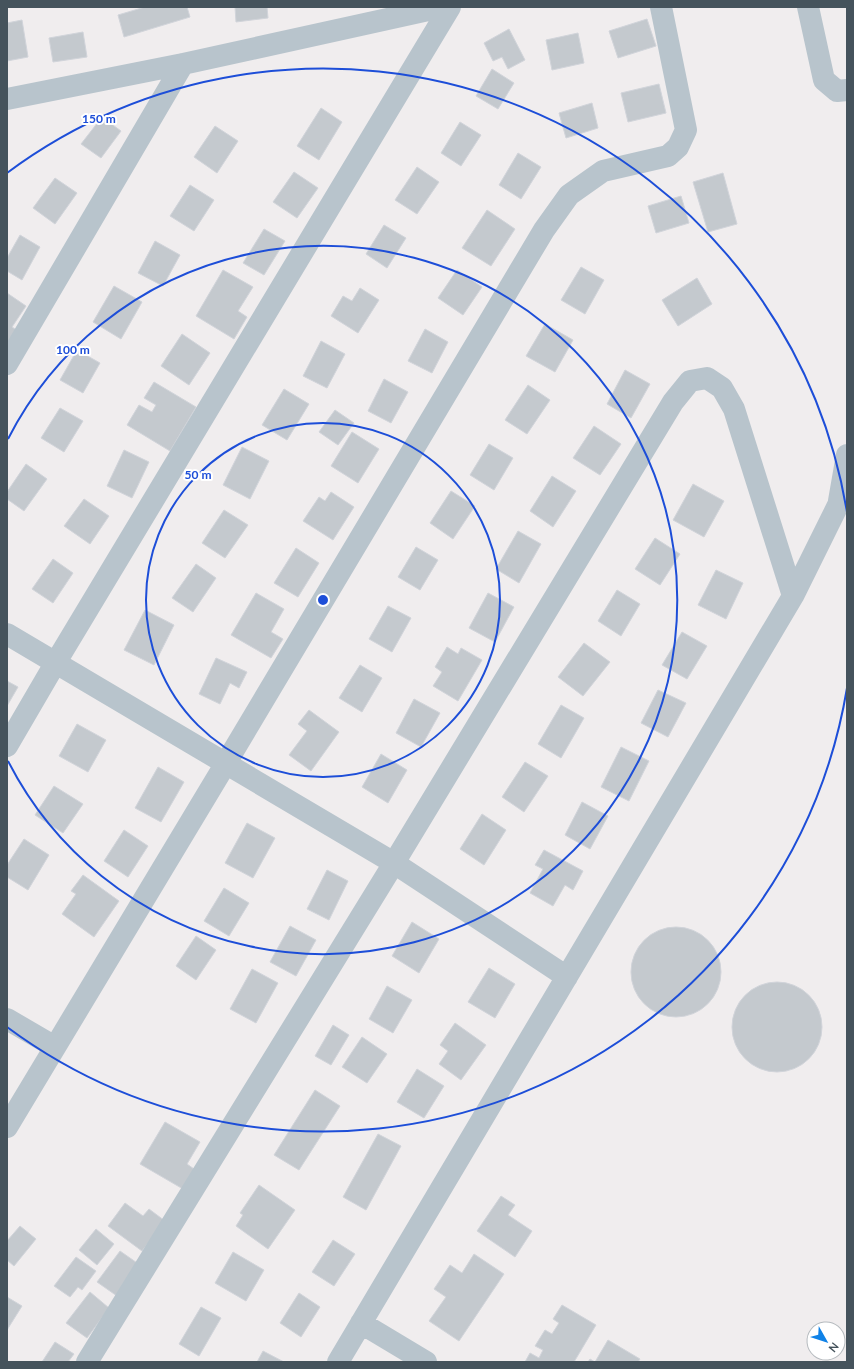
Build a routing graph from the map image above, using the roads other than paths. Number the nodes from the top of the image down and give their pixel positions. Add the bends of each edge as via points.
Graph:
1 (442, 7) edge
2 (450, 7) edge
3 (661, 7) edge
4 (808, 7) edge
5 (183, 64) junction
6 (847, 90) edge
7 (7, 98) edge
8 (7, 364) edge
9 (847, 455) edge
10 (843, 495) edge
11 (793, 596) junction
12 (7, 634) edge
13 (56, 662) junction
14 (7, 746) edge
15 (226, 763) junction
16 (394, 863) junction
17 (567, 977) junction
18 (7, 1019) edge
19 (55, 1047) junction
20 (7, 1127) edge
21 (361, 1323) junction
22 (87, 1362) edge
23 (338, 1362) edge
24 (426, 1362) edge

1 - 5 street
2 - 13 street
3 - 15 street via 686,130 678,146 668,156 603,171 569,195 544,230
4 - 6 street via 824,80 837,91
5 - 7 street
5 - 8 street
9 - 10 street
10 - 11 street
11 - 16 street via 734,408 722,388 706,378 690,381 673,402
11 - 17 street
12 - 13 street
13 - 14 street
13 - 15 street
15 - 16 street
15 - 19 street
16 - 17 street
16 - 22 street
17 - 21 street
18 - 19 street
19 - 20 street
21 - 23 street
21 - 24 street

